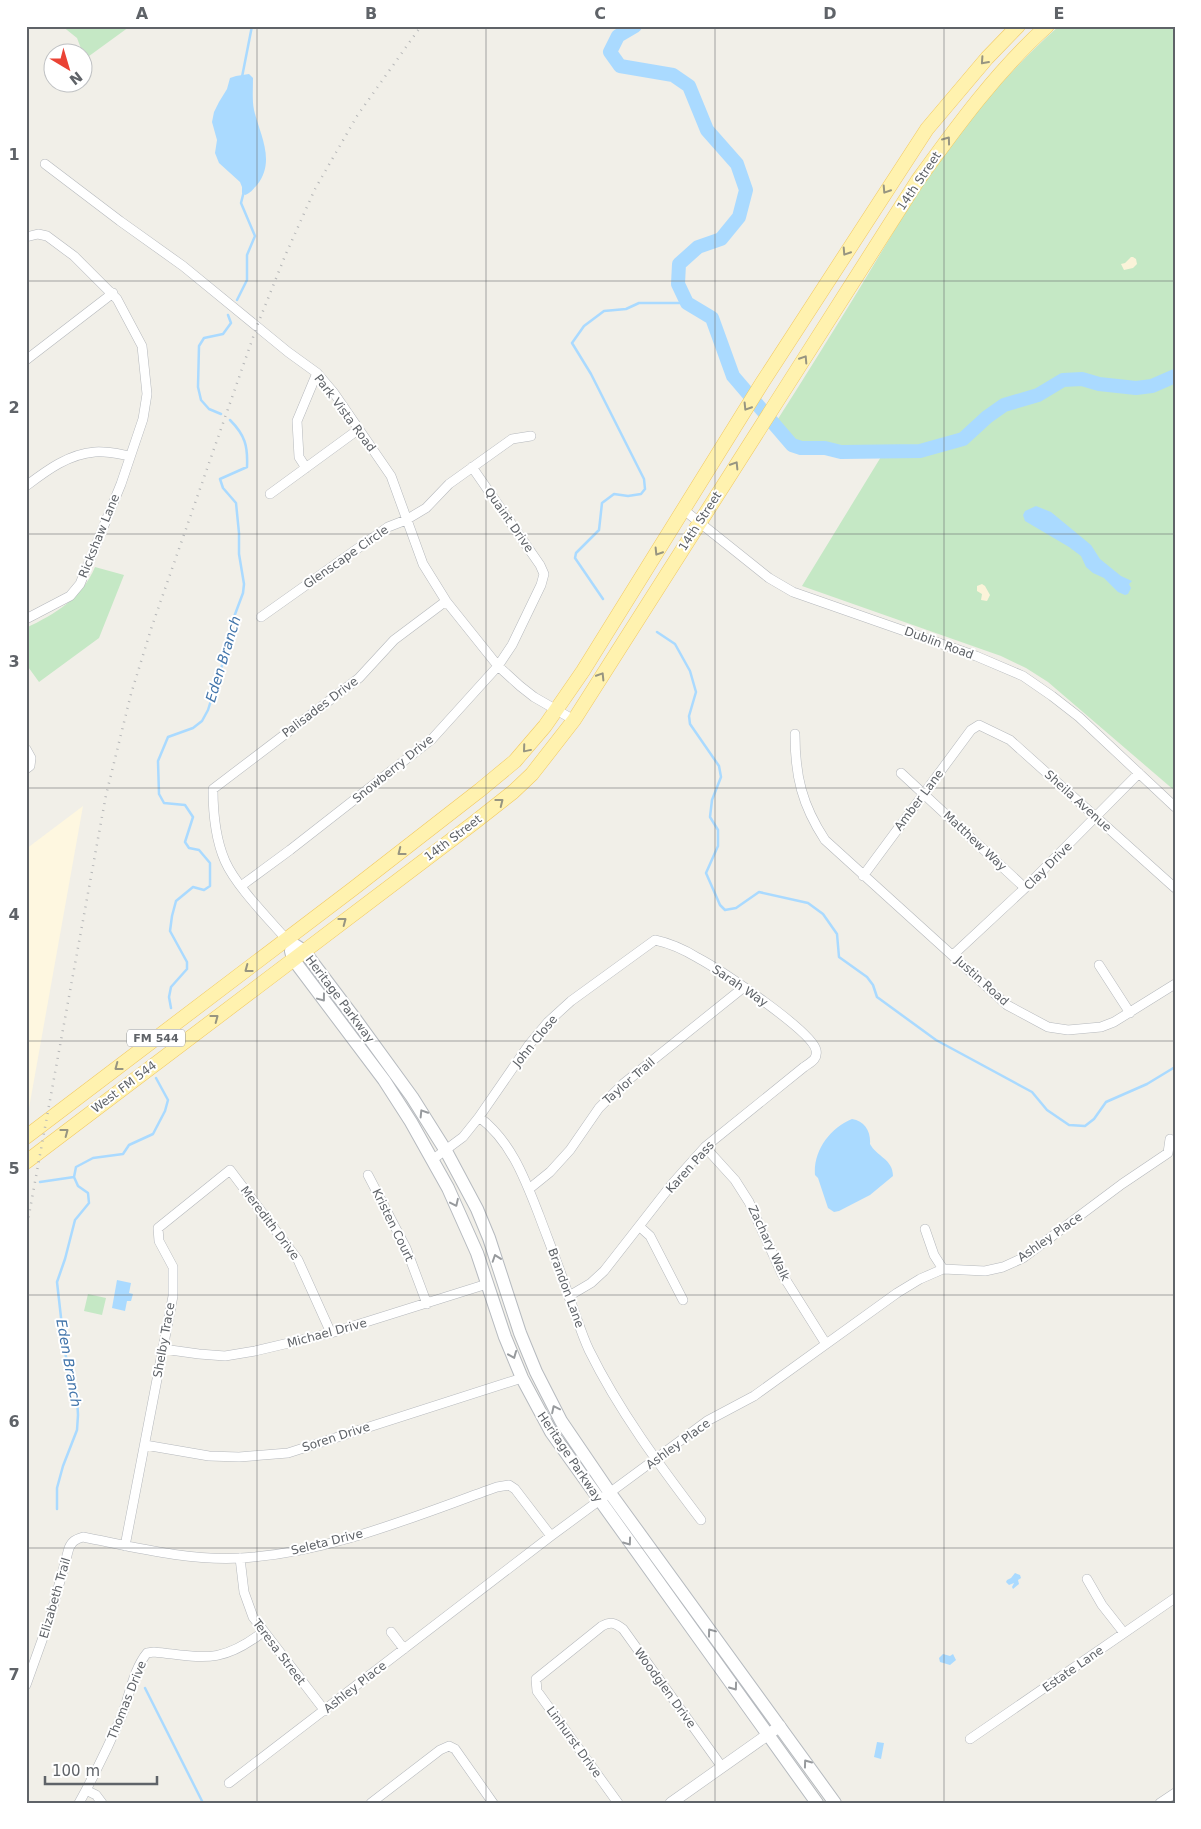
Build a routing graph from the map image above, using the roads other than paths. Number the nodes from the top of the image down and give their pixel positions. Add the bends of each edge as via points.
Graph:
1 (1018, 26) edge
2 (1047, 26) edge
3 (45, 164) dead end
4 (26, 238) edge
5 (113, 293) junction
6 (26, 360) edge
7 (317, 373) junction
8 (359, 429) junction
9 (531, 436) dead end
10 (130, 456) junction
11 (472, 467) junction
12 (306, 468) junction
13 (26, 486) edge
14 (270, 494) dead end
15 (684, 510) junction
16 (406, 520) junction
17 (699, 523) junction
18 (544, 574) joint
19 (446, 601) junction
20 (261, 617) dead end
21 (26, 619) edge
22 (498, 666) junction
23 (556, 710) junction
24 (574, 720) junction
25 (976, 726) joint
26 (795, 734) dead end
27 (26, 749) edge
28 (28, 767) edge
29 (901, 773) dead end
30 (1139, 773) junction
31 (924, 794) junction
32 (1175, 807) edge
33 (1097, 818) junction
34 (863, 876) junction
35 (241, 886) junction
36 (1025, 888) junction
37 (1175, 888) edge
38 (287, 940) junction
39 (655, 940) joint
40 (299, 955) junction
41 (953, 955) junction
42 (1100, 965) dead end
43 (1175, 984) edge
44 (744, 987) junction
45 (1130, 1013) junction
46 (816, 1048) joint
47 (394, 1072) junction
48 (384, 1080) junction
49 (479, 1117) junction
50 (26, 1137) edge
51 (1170, 1140) dead end
52 (705, 1147) junction
53 (446, 1151) junction
54 (432, 1160) junction
55 (26, 1162) edge
56 (230, 1170) joint
57 (368, 1175) dead end
58 (529, 1189) junction
59 (640, 1227) junction
60 (925, 1229) dead end
61 (943, 1269) junction
62 (487, 1284) junction
63 (569, 1296) junction
64 (683, 1300) dead end
65 (427, 1304) junction
66 (331, 1333) junction
67 (826, 1344) junction
68 (163, 1349) junction
69 (522, 1378) junction
70 (145, 1445) junction
71 (656, 1460) junction
72 (610, 1493) junction
73 (600, 1502) junction
74 (701, 1520) dead end
75 (551, 1536) junction
76 (74, 1541) joint
77 (125, 1546) junction
78 (240, 1558) junction
79 (1087, 1579) dead end
80 (1175, 1598) edge
81 (263, 1632) junction
82 (391, 1632) dead end
83 (1124, 1633) junction
84 (404, 1649) junction
85 (536, 1679) joint
86 (26, 1685) edge
87 (325, 1711) junction
88 (780, 1726) junction
89 (768, 1734) junction
90 (970, 1739) dead end
91 (722, 1767) junction
92 (229, 1783) dead end
93 (86, 1790) junction
94 (1175, 1793) edge
95 (79, 1803) edge
96 (102, 1803) edge
97 (370, 1803) edge
98 (493, 1803) edge
99 (618, 1803) edge
100 (672, 1803) edge
101 (817, 1803) edge
102 (835, 1803) edge
103 (1160, 1803) edge

1 -> 15 main road, 14th Street via 927,130 762,383
17 -> 2 main road, 14th Street via 950,136 1002,71
3 - 7 street, Park Vista Road via 183,266
4 - 5 street, Rickshaw Lane via 38,234 47,236 74,256
5 - 6 street
5 - 10 street, Rickshaw Lane via 142,346 147,394 143,419
7 - 8 street, Park Vista Road
7 - 12 street via 296,421 299,457
8 - 12 street
8 - 16 street, Park Vista Road via 391,476
9 - 11 street, Glenscape Circle via 512,439
10 - 13 street via 96,451 76,455 50,468
10 - 21 street, Rickshaw Lane via 75,591
11 - 16 street, Glenscape Circle via 449,484 426,508
11 - 18 street, Quaint Drive
12 - 14 street
15 - 17 street, Dublin Road
15 -> 23 main road, 14th Street
16 - 19 street, Park Vista Road via 423,564
16 - 20 street, Glenscape Circle via 388,527
24 -> 17 main road, 14th Street
17 - 30 street, Dublin Road via 793,592 976,656 1028,679 1060,702
18 - 22 street, Snowberry Drive via 516,637
19 - 22 street, Park Vista Road
19 - 35 street, Palisades Drive via 394,640 360,678 213,789 213,820 225,861
22 - 23 street, Park Vista Road via 534,697
22 - 35 street, Snowberry Drive via 432,739
23 - 24 street, Park Vista Road
23 -> 38 main road, 14th Street via 510,766
40 -> 24 main road, 14th Street via 513,792 532,774
25 - 31 street, Amber Lane
25 - 33 street, Sheila Avenue via 982,725 1010,740
26 - 34 street, Justin Road via 795,759 804,802 812,819 825,840
27 - 28 street via 31,758
29 - 31 street, Matthew Way
30 - 32 street, Dublin Road
30 - 33 street, Clay Drive
31 - 34 street, Amber Lane
31 - 36 street, Matthew Way
33 - 36 street, Clay Drive
33 - 37 street, Sheila Avenue
34 - 41 street, Justin Road
35 - 38 street
36 - 41 street, Clay Drive
38 - 40 main road, Heritage Parkway
38 -> 50 main road, West FM 544 / FM 544
39 - 44 street, Sarah Way via 697,957
39 - 49 street, John Close via 571,1001 548,1022
40 - 47 main road, Heritage Parkway
40 -> 48 main road, Heritage Parkway
55 -> 40 main road, West FM 544 / FM 544
41 - 45 street, Justin Road via 1007,1005 1048,1027 1068,1030 1100,1027
42 - 45 street
43 - 45 street, Justin Road
44 - 46 street, Sarah Way via 797,1027
44 - 58 street, Taylor Trail via 623,1084 599,1108 570,1150
46 - 52 street, Karen Pass via 814,1060
47 - 48 main road
53 -> 47 main road, Heritage Parkway
48 - 54 main road, Heritage Parkway
49 - 53 street, John Close
49 - 58 street, Brandon Lane via 508,1146
51 - 61 street, Ashley Place via 1168,1153 1023,1258 985,1271
52 - 59 street, Karen Pass
52 - 67 street, Zachary Walk via 735,1180 749,1202 782,1274
53 - 54 street, John Close
72 -> 53 main road, Heritage Parkway via 561,1421 536,1372 489,1238
54 -> 62 main road, Heritage Parkway via 461,1215
56 - 66 street, Meredith Drive via 298,1260
56 - 68 street, Shelby Trace via 158,1228 159,1241 173,1274
57 - 65 street, Kristen Court via 406,1248
58 - 63 street, Brandon Lane
59 - 63 street, Karen Pass via 604,1271
59 - 64 street via 650,1236
60 - 61 street
61 - 67 street, Ashley Place via 897,1293
62 - 65 street, Michael Drive
62 -> 69 main road, Heritage Parkway
63 - 71 street, Brandon Lane via 588,1349
65 - 66 street, Michael Drive
66 - 68 street, Michael Drive via 225,1356
67 - 71 street, Ashley Place via 754,1396 708,1421
68 - 70 street, Shelby Trace
69 - 70 street, Soren Drive via 288,1453 239,1458
69 - 73 main road, Heritage Parkway via 551,1432
70 - 77 street, Shelby Trace
71 - 72 street, Ashley Place
71 - 74 street, Brandon Lane
72 - 73 street, Ashley Place
88 -> 72 main road, Heritage Parkway
73 - 75 street, Ashley Place
73 -> 89 main road, Heritage Parkway
75 - 78 street, Seleta Drive via 515,1489 508,1485 336,1541
75 - 84 street, Ashley Place
76 - 77 street, Seleta Drive via 83,1537
76 - 86 street, Elizabeth Trail via 69,1548 50,1618
77 - 78 street, Seleta Drive via 189,1556
78 - 81 street, Teresa Street via 246,1602
79 - 83 street
80 - 83 street, Estate Lane
81 - 87 street, Teresa Street
81 - 93 street, Thomas Drive via 243,1647 222,1656 147,1653 116,1729
82 - 84 street
83 - 90 street, Estate Lane
84 - 87 street, Ashley Place
85 - 91 street, Woodglen Drive via 602,1626 610,1622 616,1624 623,1629
85 - 99 street, Linhurst Drive via 537,1691
87 - 92 street, Ashley Place
88 - 89 street
102 -> 88 main road, Heritage Parkway
89 - 91 street
89 - 101 main road, Heritage Parkway
91 - 100 street
93 - 95 street, Thomas Drive
93 - 96 street
94 - 103 street
97 - 98 street via 449,1746 455,1748

